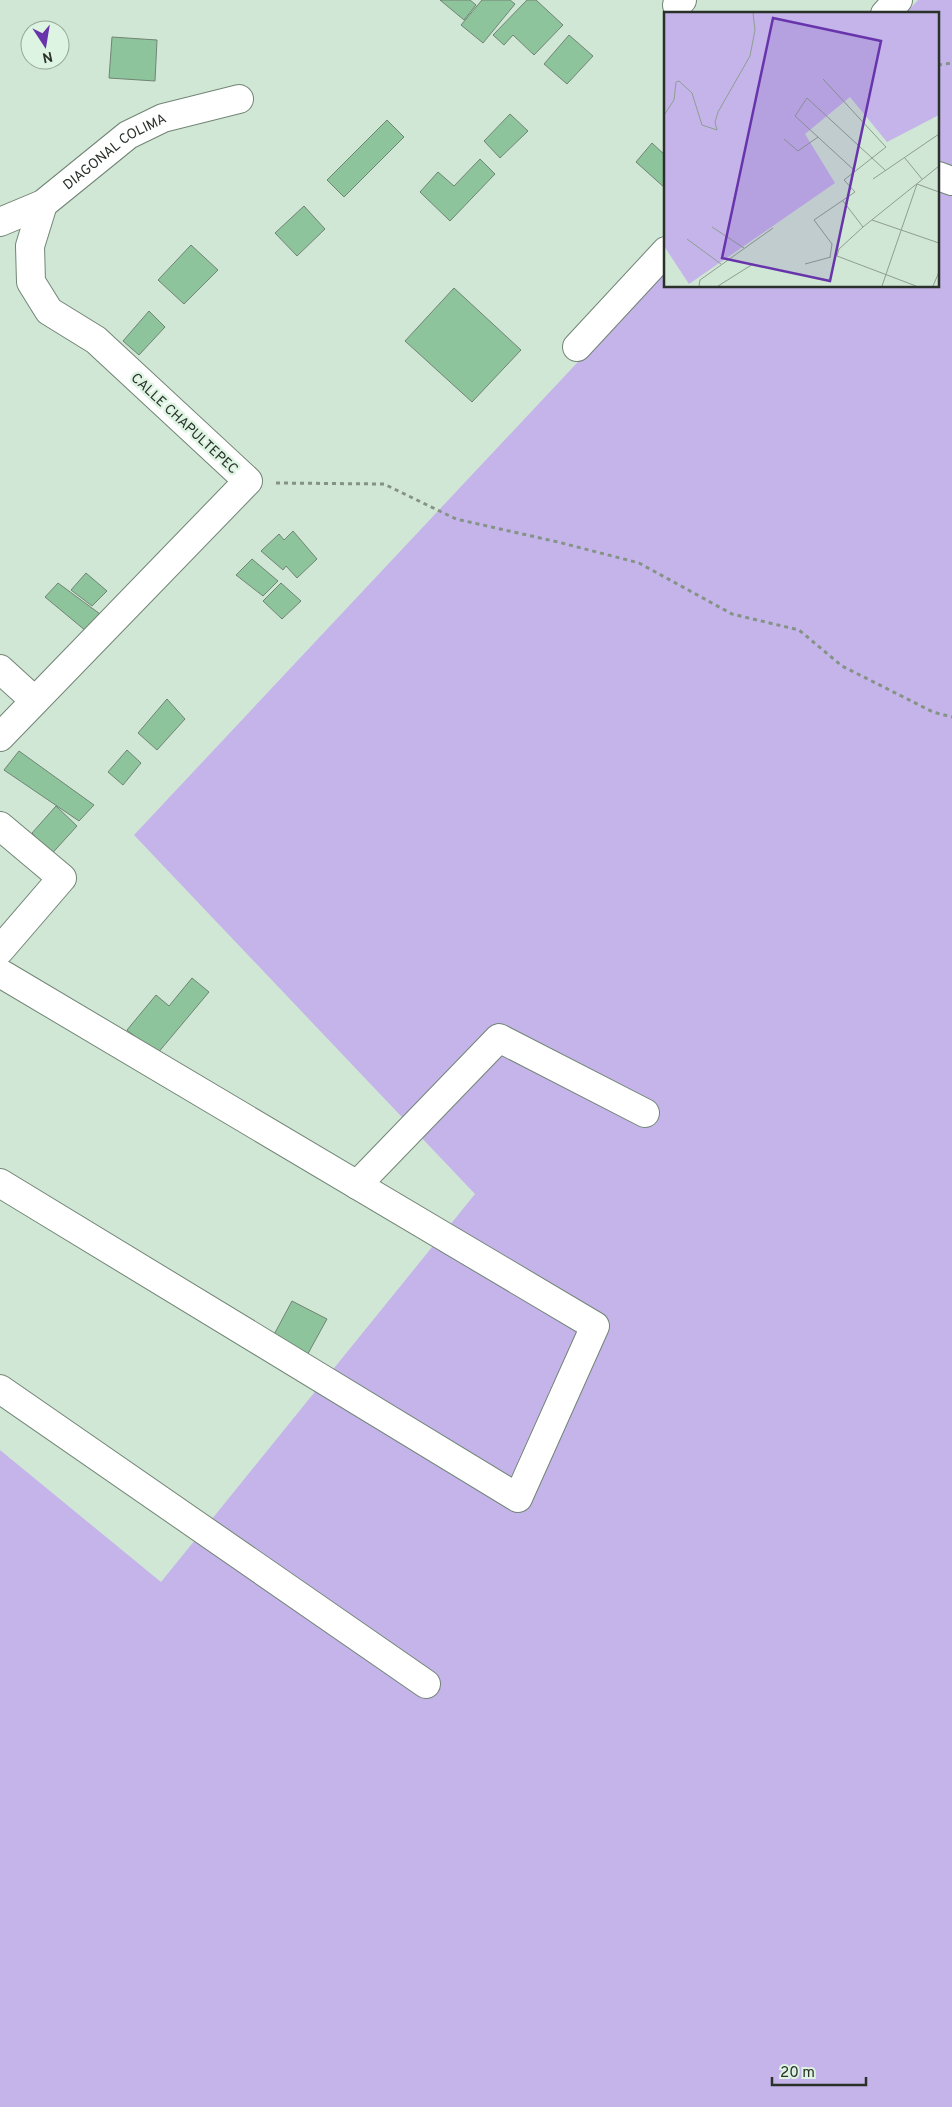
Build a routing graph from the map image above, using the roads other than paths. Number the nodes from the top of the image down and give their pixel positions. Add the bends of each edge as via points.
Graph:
1 (898, 0) edge
2 (887, 12) edge
3 (239, 99) dead end
4 (940, 177) edge
5 (952, 181) edge
6 (43, 204) junction
7 (0, 222) edge
8 (664, 253) edge
9 (577, 347) dead end
10 (0, 669) edge
11 (34, 700) junction
12 (0, 737) edge
13 (0, 826) edge
14 (0, 950) edge
15 (0, 974) edge
16 (645, 1113) dead end
17 (0, 1183) edge
18 (357, 1185) junction
19 (0, 1389) edge
20 (426, 1684) dead end

1 - 2 street
3 - 6 street, DIAGONAL COLIMA via 163,118 128,135
4 - 5 street
6 - 7 street, DIAGONAL COLIMA
6 - 11 street, CALLE CHAPULTEPEC via 30,246 31,282 49,311 96,340 248,481
8 - 9 street
10 - 11 street
11 - 12 street, CALLE CHAPULTEPEC
13 - 14 street via 62,878
15 - 18 street
16 - 18 street via 499,1038
17 - 18 street via 518,1498 595,1326
19 - 20 street

